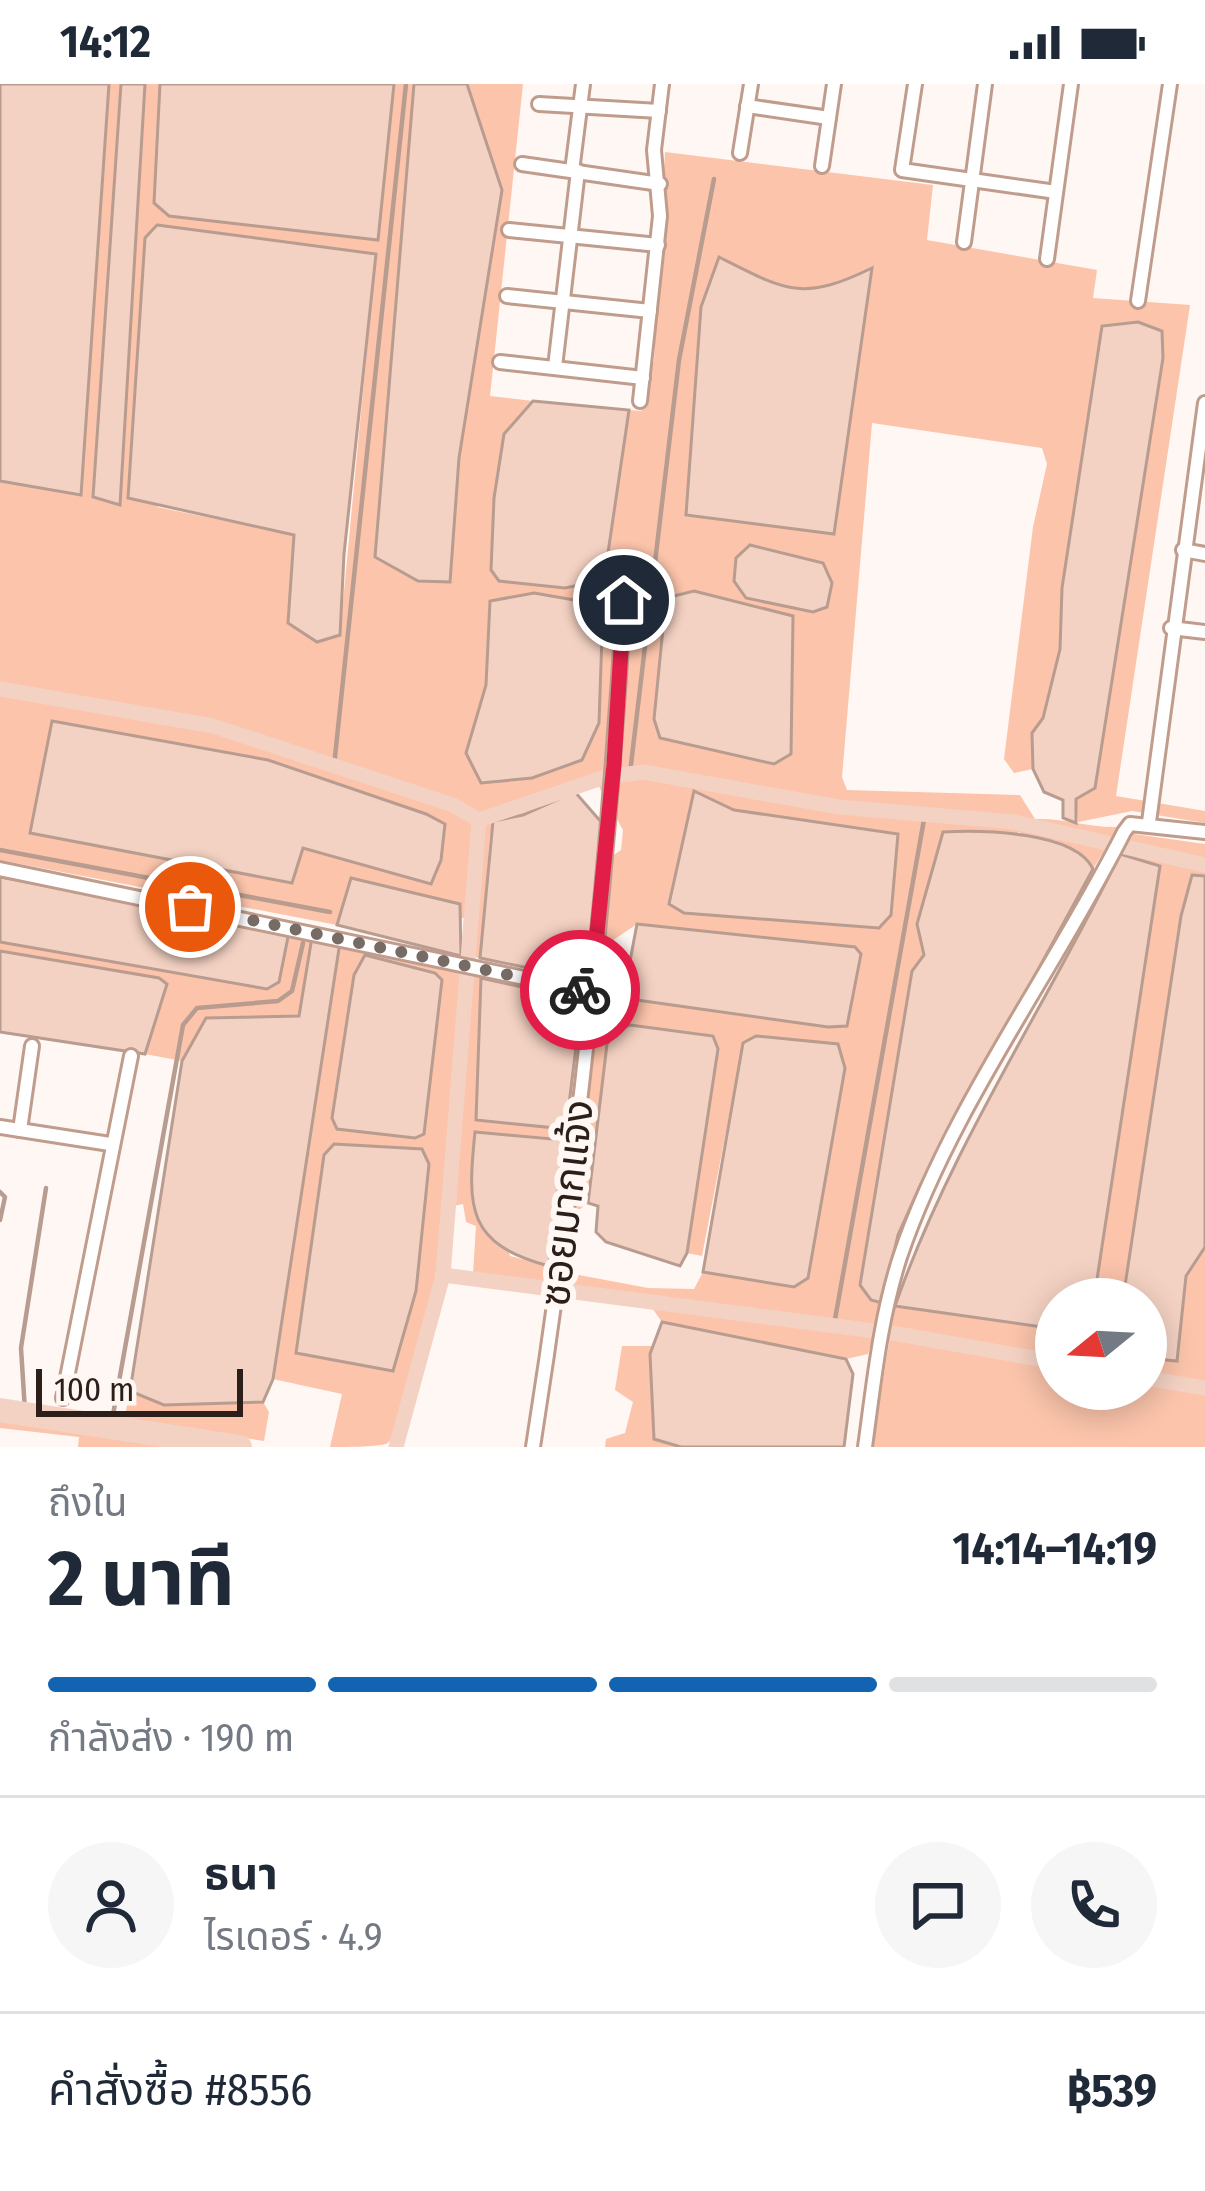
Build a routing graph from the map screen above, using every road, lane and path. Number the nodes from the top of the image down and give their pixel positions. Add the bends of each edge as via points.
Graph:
1 (584, 84) edge
2 (662, 84) edge
3 (751, 84) edge
4 (834, 84) edge
5 (915, 84) edge
6 (985, 84) edge
7 (1071, 84) edge
8 (1170, 84) edge
9 (539, 104) dead end
10 (581, 106) junction
11 (747, 106) junction
12 (659, 112) junction
13 (829, 118) junction
14 (740, 153) dead end
15 (523, 164) dead end
16 (822, 166) dead end
17 (575, 171) junction
18 (972, 178) junction
19 (660, 184) junction
20 (1056, 192) junction
21 (508, 230) dead end
22 (570, 236) junction
23 (964, 242) dead end
24 (658, 244) junction
25 (1047, 259) dead end
26 (507, 296) dead end
27 (1138, 301) dead end
28 (564, 302) junction
29 (650, 311) junction
30 (500, 362) dead end
31 (555, 367) junction
32 (643, 378) junction
33 (640, 401) dead end
34 (1205, 403) edge
35 (1201, 471) edge
36 (1183, 550) junction
37 (1205, 554) edge
38 (624, 600) dead end
39 (1171, 628) junction
40 (1205, 632) edge
41 (1149, 822) junction
42 (1205, 832) edge
43 (0, 869) edge
44 (591, 992) junction
45 (32, 1046) dead end
46 (131, 1056) dead end
47 (0, 1127) edge
48 (20, 1130) junction
49 (110, 1144) junction
50 (63, 1398) dead end
51 (533, 1447) edge
52 (865, 1447) edge

1 - 10 street
2 - 12 street
3 - 11 street
4 - 13 street
5 - 18 street via 902,170
6 - 18 street
7 - 20 street
8 - 27 street
9 - 10 street
10 - 12 street
10 - 17 street
11 - 13 street
11 - 14 street
12 - 19 street
13 - 16 street
15 - 17 street
17 - 19 street
17 - 22 street
18 - 20 street
18 - 23 street
19 - 24 street
20 - 25 street
21 - 22 street
22 - 24 street
22 - 28 street
24 - 29 street
26 - 28 street
28 - 29 street
28 - 31 street
29 - 32 street
30 - 31 street
31 - 32 street
32 - 33 street
34 - 35 street
35 - 36 street
36 - 37 street
36 - 39 street
38 - 44 street, ซอยมากแจ้ง
39 - 40 street
39 - 41 street
41 - 42 street
41 - 52 street via 1124,832 928,1188 882,1322
43 - 44 street
44 - 51 street, ซอยมากแจ้ง
45 - 48 street
46 - 49 street
47 - 48 street
48 - 49 street
49 - 50 street

